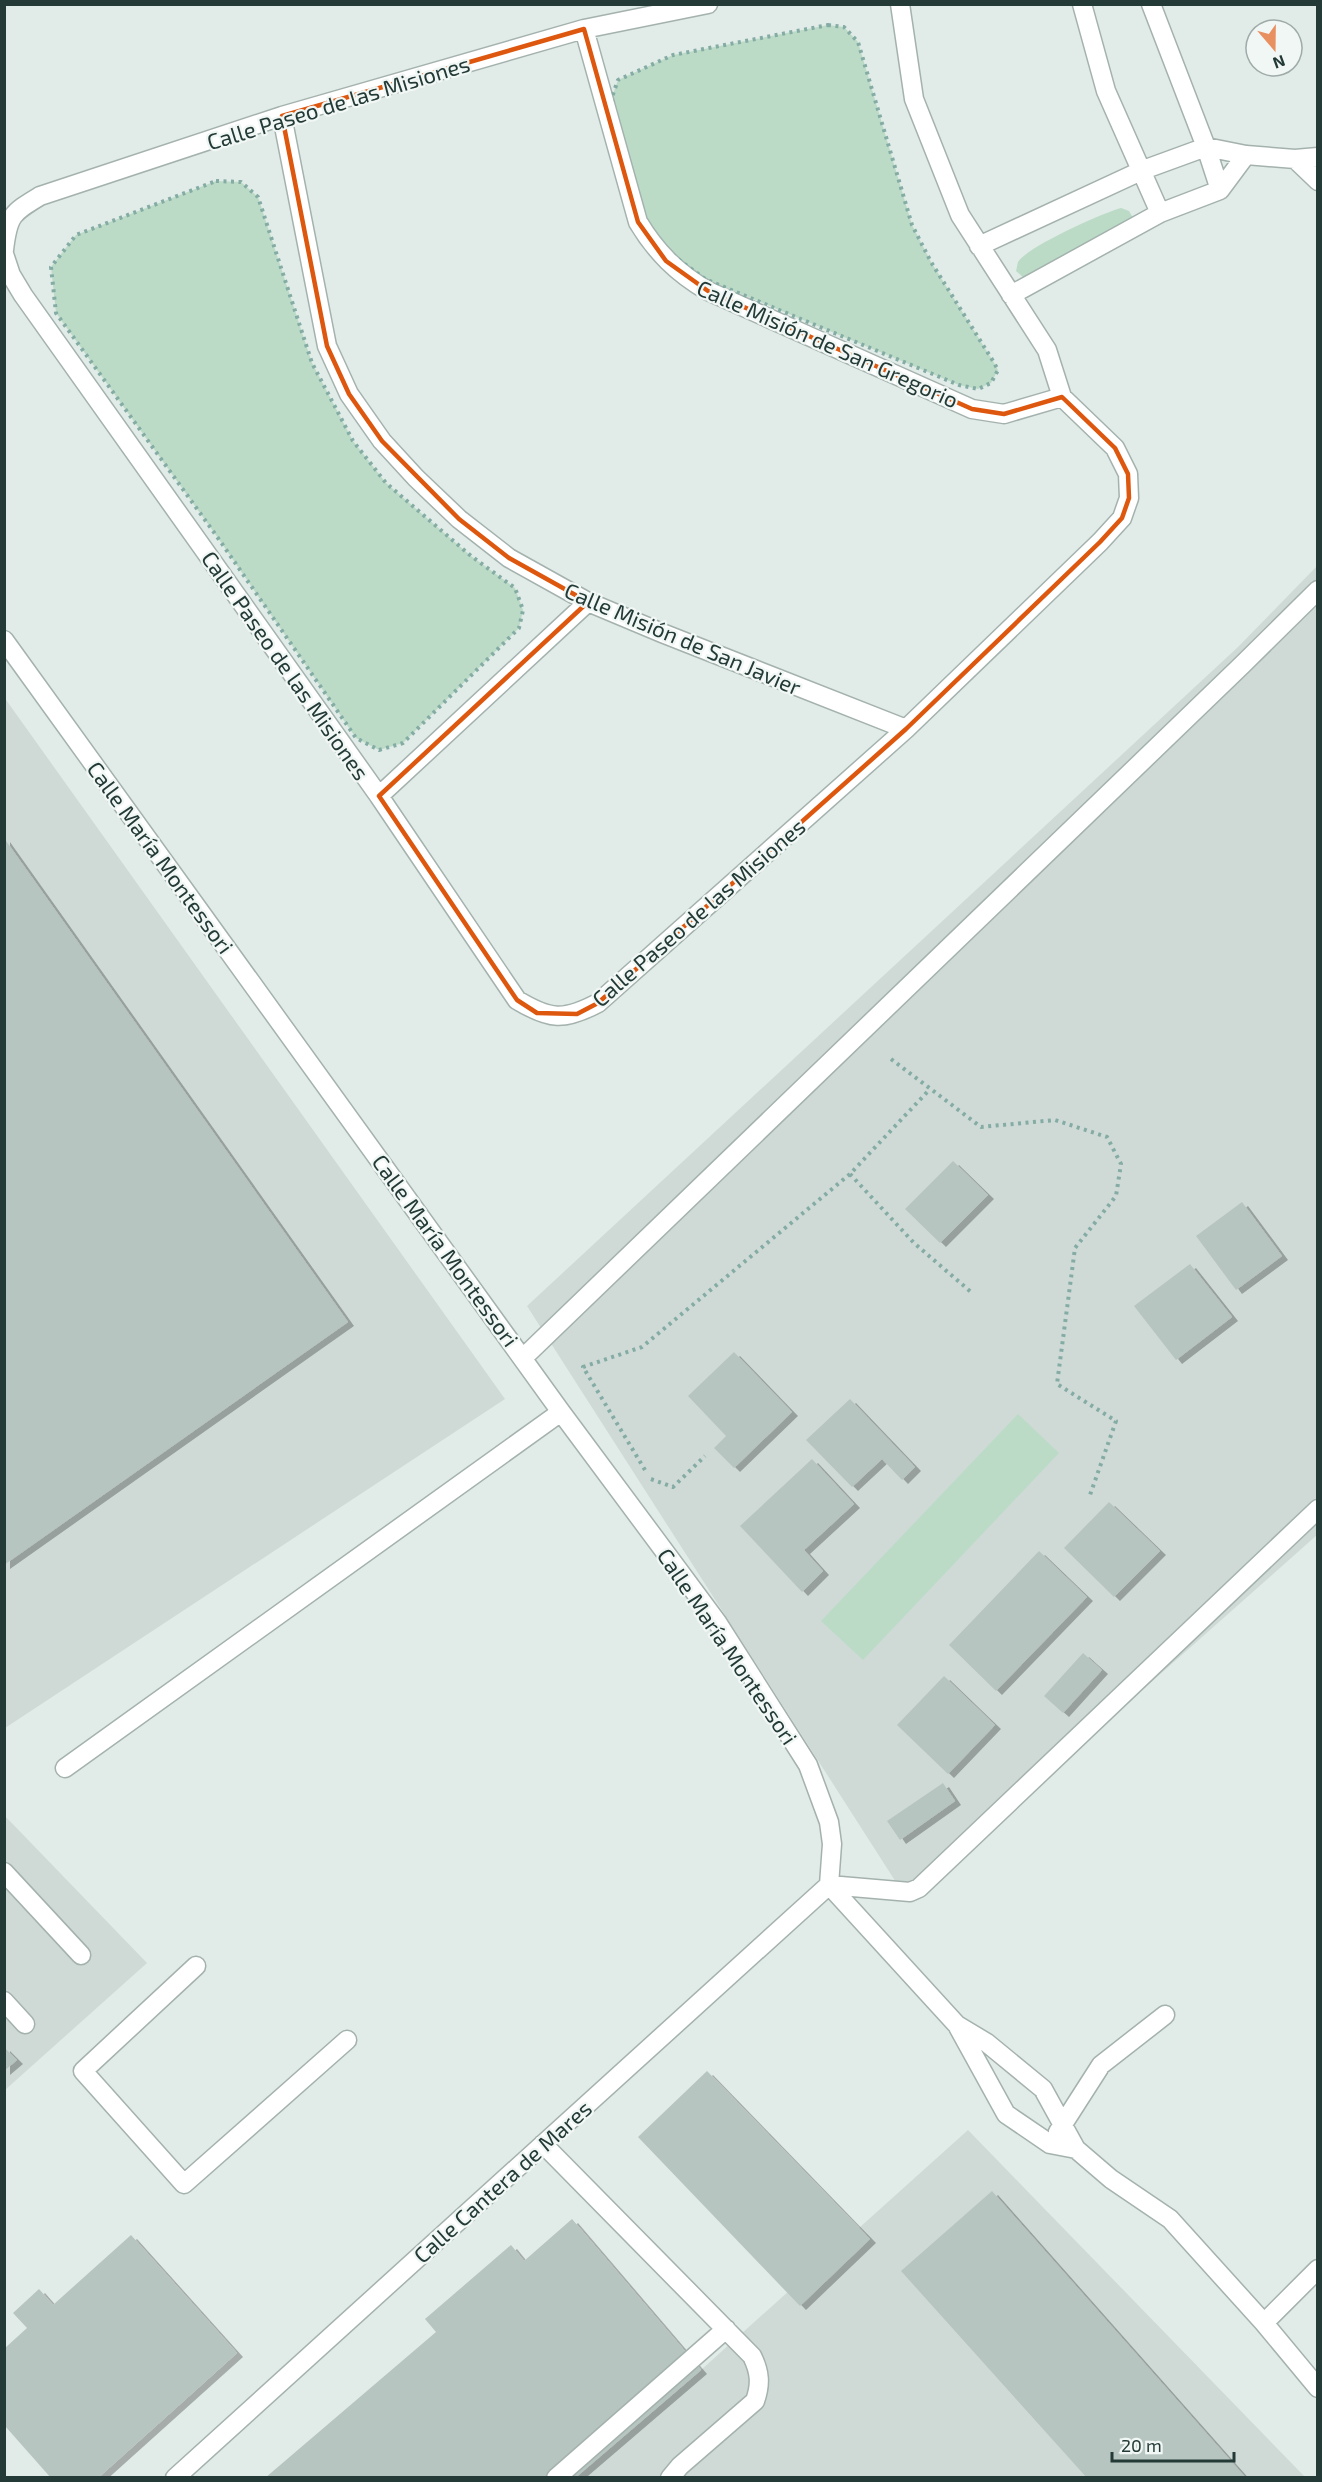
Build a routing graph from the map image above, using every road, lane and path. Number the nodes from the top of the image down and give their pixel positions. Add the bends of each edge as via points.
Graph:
1 (708, 4) edge
2 (900, 4) edge
3 (1082, 4) edge
4 (1152, 4) edge
5 (584, 29) junction
6 (282, 116) junction
7 (1206, 147) junction
8 (1246, 155) junction
9 (1317, 157) edge
10 (1295, 159) junction
11 (1143, 170) junction
12 (1317, 181) edge
13 (1220, 190) junction
14 (1160, 213) junction
15 (979, 246) junction
16 (4, 252) edge
17 (1011, 295) junction
18 (984, 347) joint
19 (1062, 397) junction
20 (1317, 590) edge
21 (588, 602) junction
22 (523, 610) joint
23 (4, 640) edge
24 (906, 729) junction
25 (379, 796) junction
26 (891, 1059) dead end
27 (930, 1089) junction
28 (850, 1174) junction
29 (971, 1292) dead end
30 (524, 1357) junction
31 (561, 1412) junction
32 (705, 1456) dead end
33 (1090, 1495) dead end
34 (1317, 1509) edge
35 (65, 1768) dead end
36 (4, 1872) edge
37 (829, 1885) junction
38 (81, 1955) dead end
39 (196, 1966) dead end
40 (4, 2001) edge
41 (1165, 2015) dead end
42 (25, 2024) dead end
43 (957, 2025) junction
44 (347, 2040) dead end
45 (1063, 2124) junction
46 (543, 2144) junction
47 (1050, 2144) junction
48 (1076, 2149) junction
49 (1317, 2269) edge
50 (1264, 2323) junction
51 (726, 2329) junction
52 (1317, 2388) edge
53 (175, 2478) edge
54 (556, 2478) edge
55 (670, 2478) edge

1 - 5 street, Calle Paseo de las Misiones
2 - 15 street, Calle Paseo de las Misiones via 914,99 960,215
3 - 11 street via 1106,91
4 - 7 street
5 - 6 street, Calle Paseo de las Misiones
5 - 19 street, Calle Misión de San Gregorio via 638,222 650,244 688,279 972,409 1004,414
6 - 16 street, Calle Paseo de las Misiones via 40,196 15,211 6,231
6 - 21 street, Calle Misión de San Javier via 327,346 349,394 382,441 459,519 509,558
7 - 8 street
7 - 11 street
7 - 13 street
8 - 10 street
8 - 13 street
9 - 10 street
10 - 12 street
11 - 14 street
11 - 15 street
13 - 14 street
14 - 17 street
15 - 17 street, Calle Paseo de las Misiones
16 - 25 street, Calle Paseo de las Misiones via 23,295
17 - 19 street, Calle Paseo de las Misiones via 1047,350
18 - 18 path via 998,370 991,383 978,388 959,385 705,279 681,262 651,239 613,129 612,97 618,80 673,55 828,25 844,27 858,42 912,225
19 - 24 street, Calle Paseo de las Misiones via 1120,457 1128,474 1129,498 1122,518
20 - 30 street
21 - 24 street, Calle Misión de San Javier
21 - 25 street
22 - 22 path via 515,588 386,483 353,441 312,363 258,197 241,182 216,181 76,236 51,267 56,313 356,738 379,750 403,743 519,628
23 - 30 street, Calle María Montessori
24 - 25 street, Calle Paseo de las Misiones via 598,1003 577,1014 537,1013 517,1000
26 - 27 path
27 - 28 path
27 - 33 path via 981,1127 1055,1120 1107,1137 1121,1164 1116,1196 1075,1248 1057,1384 1116,1421
28 - 29 path via 914,1243
28 - 32 path via 642,1347 583,1366 652,1481 673,1487
30 - 31 street, Calle María Montessori
31 - 35 street
31 - 37 street, Calle María Montessori via 717,1622 808,1765 829,1822
34 - 37 street via 919,1888 910,1892
36 - 38 street
37 - 43 street
37 - 46 street, Calle Cantera de Mares
39 - 44 street via 83,2071 184,2184
40 - 42 street
41 - 45 street via 1101,2065
43 - 45 street via 987,2043 1043,2089
43 - 47 street via 1006,2114
45 - 47 street
45 - 48 street
46 - 51 street
46 - 53 street, Calle Cantera de Mares
47 - 48 street
48 - 50 street via 1111,2179 1170,2219
49 - 50 street
50 - 52 street
51 - 54 street
51 - 55 street via 758,2367 755,2401

